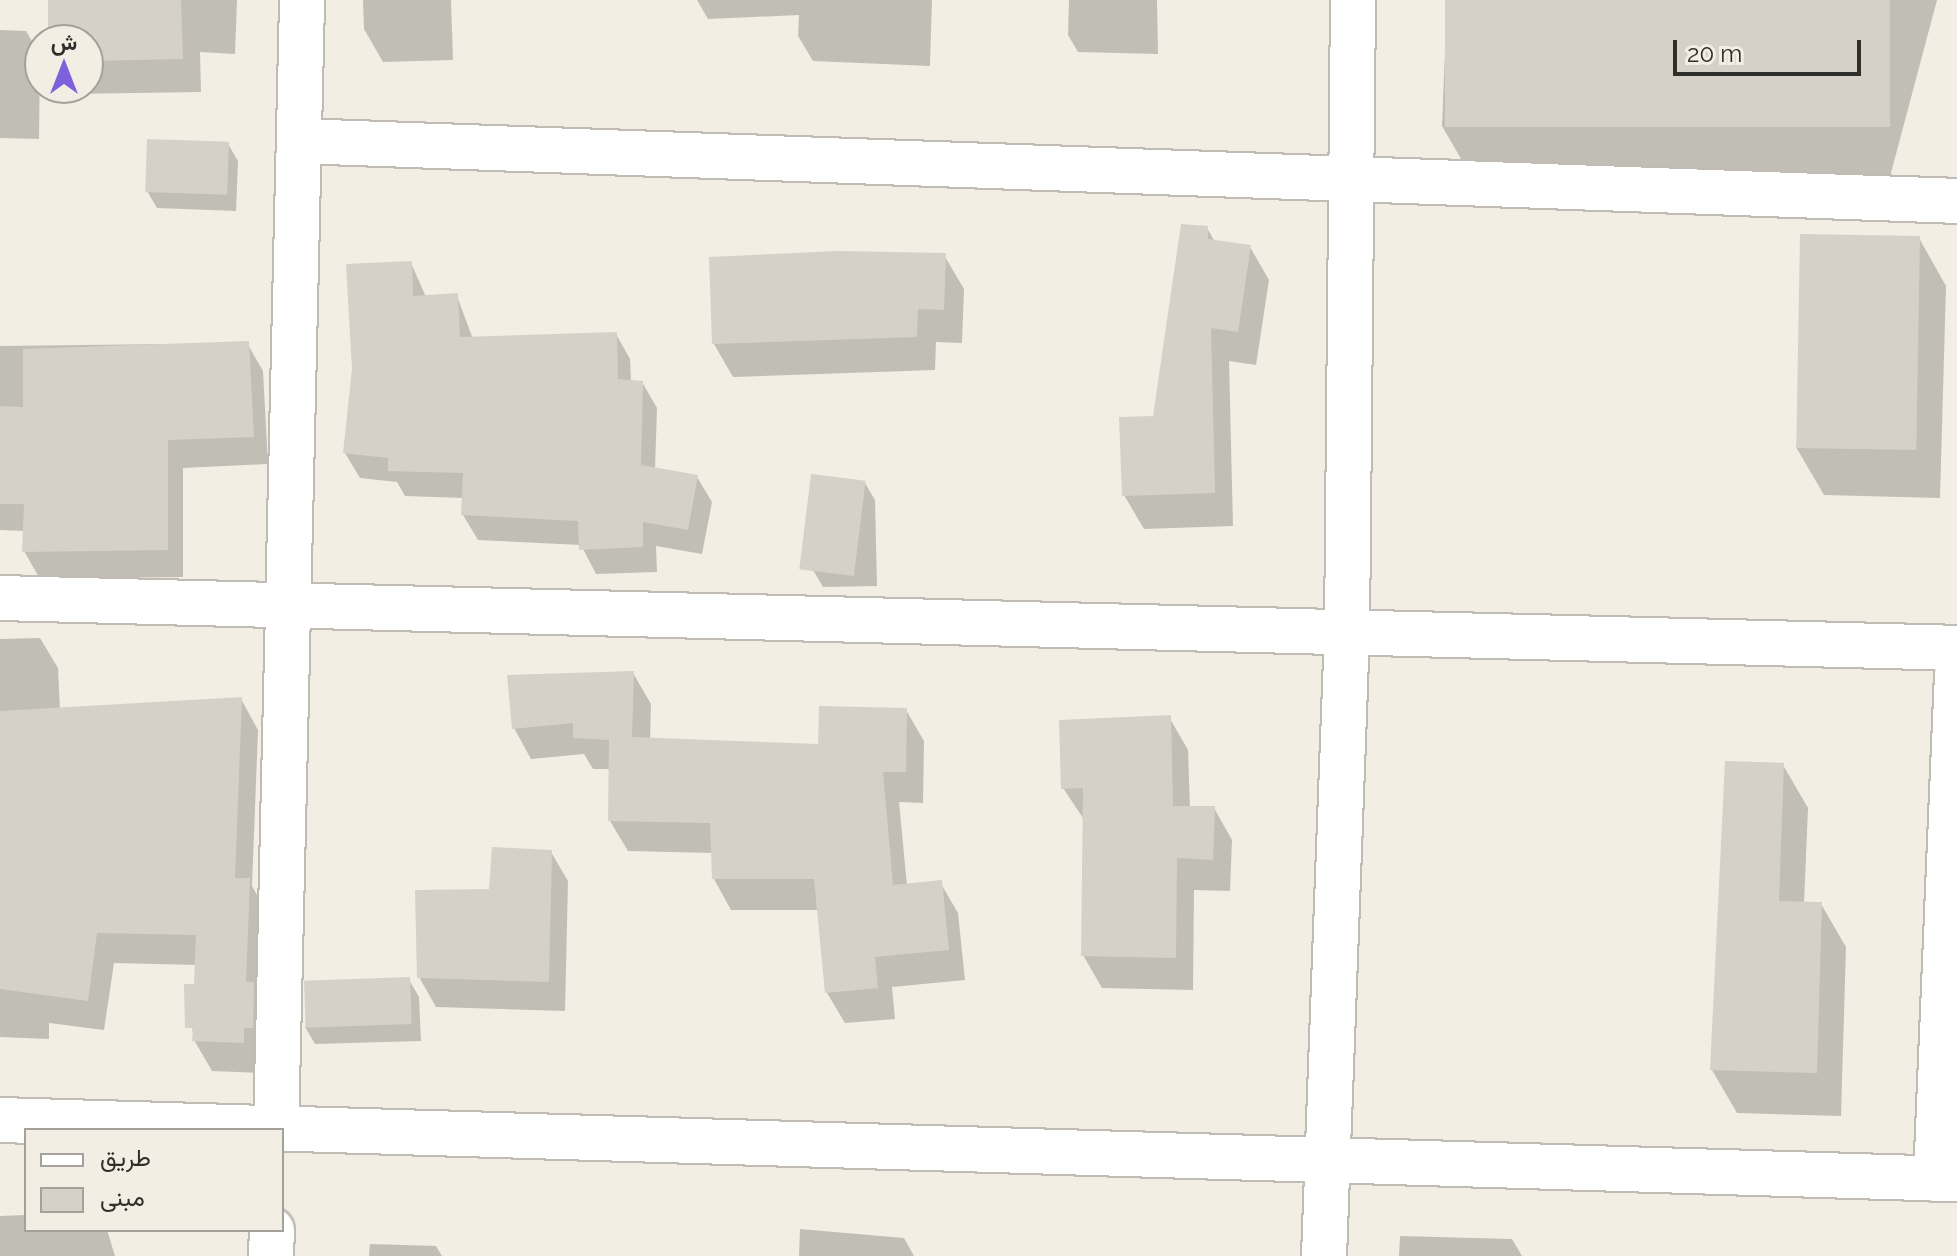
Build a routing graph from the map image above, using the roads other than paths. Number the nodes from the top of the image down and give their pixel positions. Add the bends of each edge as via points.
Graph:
1 (302, 0) edge
2 (1353, 0) edge
3 (299, 141) junction
4 (1351, 175) junction
5 (1957, 201) edge
6 (0, 598) edge
7 (289, 607) junction
8 (1347, 633) junction
9 (1957, 648) edge
10 (1957, 674) edge
11 (0, 1120) edge
12 (276, 1128) edge
13 (284, 1128) edge
14 (1327, 1165) junction
15 (1946, 1179) edge
16 (272, 1232) edge
17 (271, 1256) edge
18 (1324, 1256) edge

1 - 3 street
2 - 4 street
3 - 4 street
3 - 7 street
4 - 5 street
4 - 8 street
6 - 7 street
7 - 8 street
7 - 12 street
8 - 9 street
8 - 14 street
10 - 15 street
11 - 12 street
13 - 14 street
14 - 15 street
14 - 18 street
16 - 17 street

